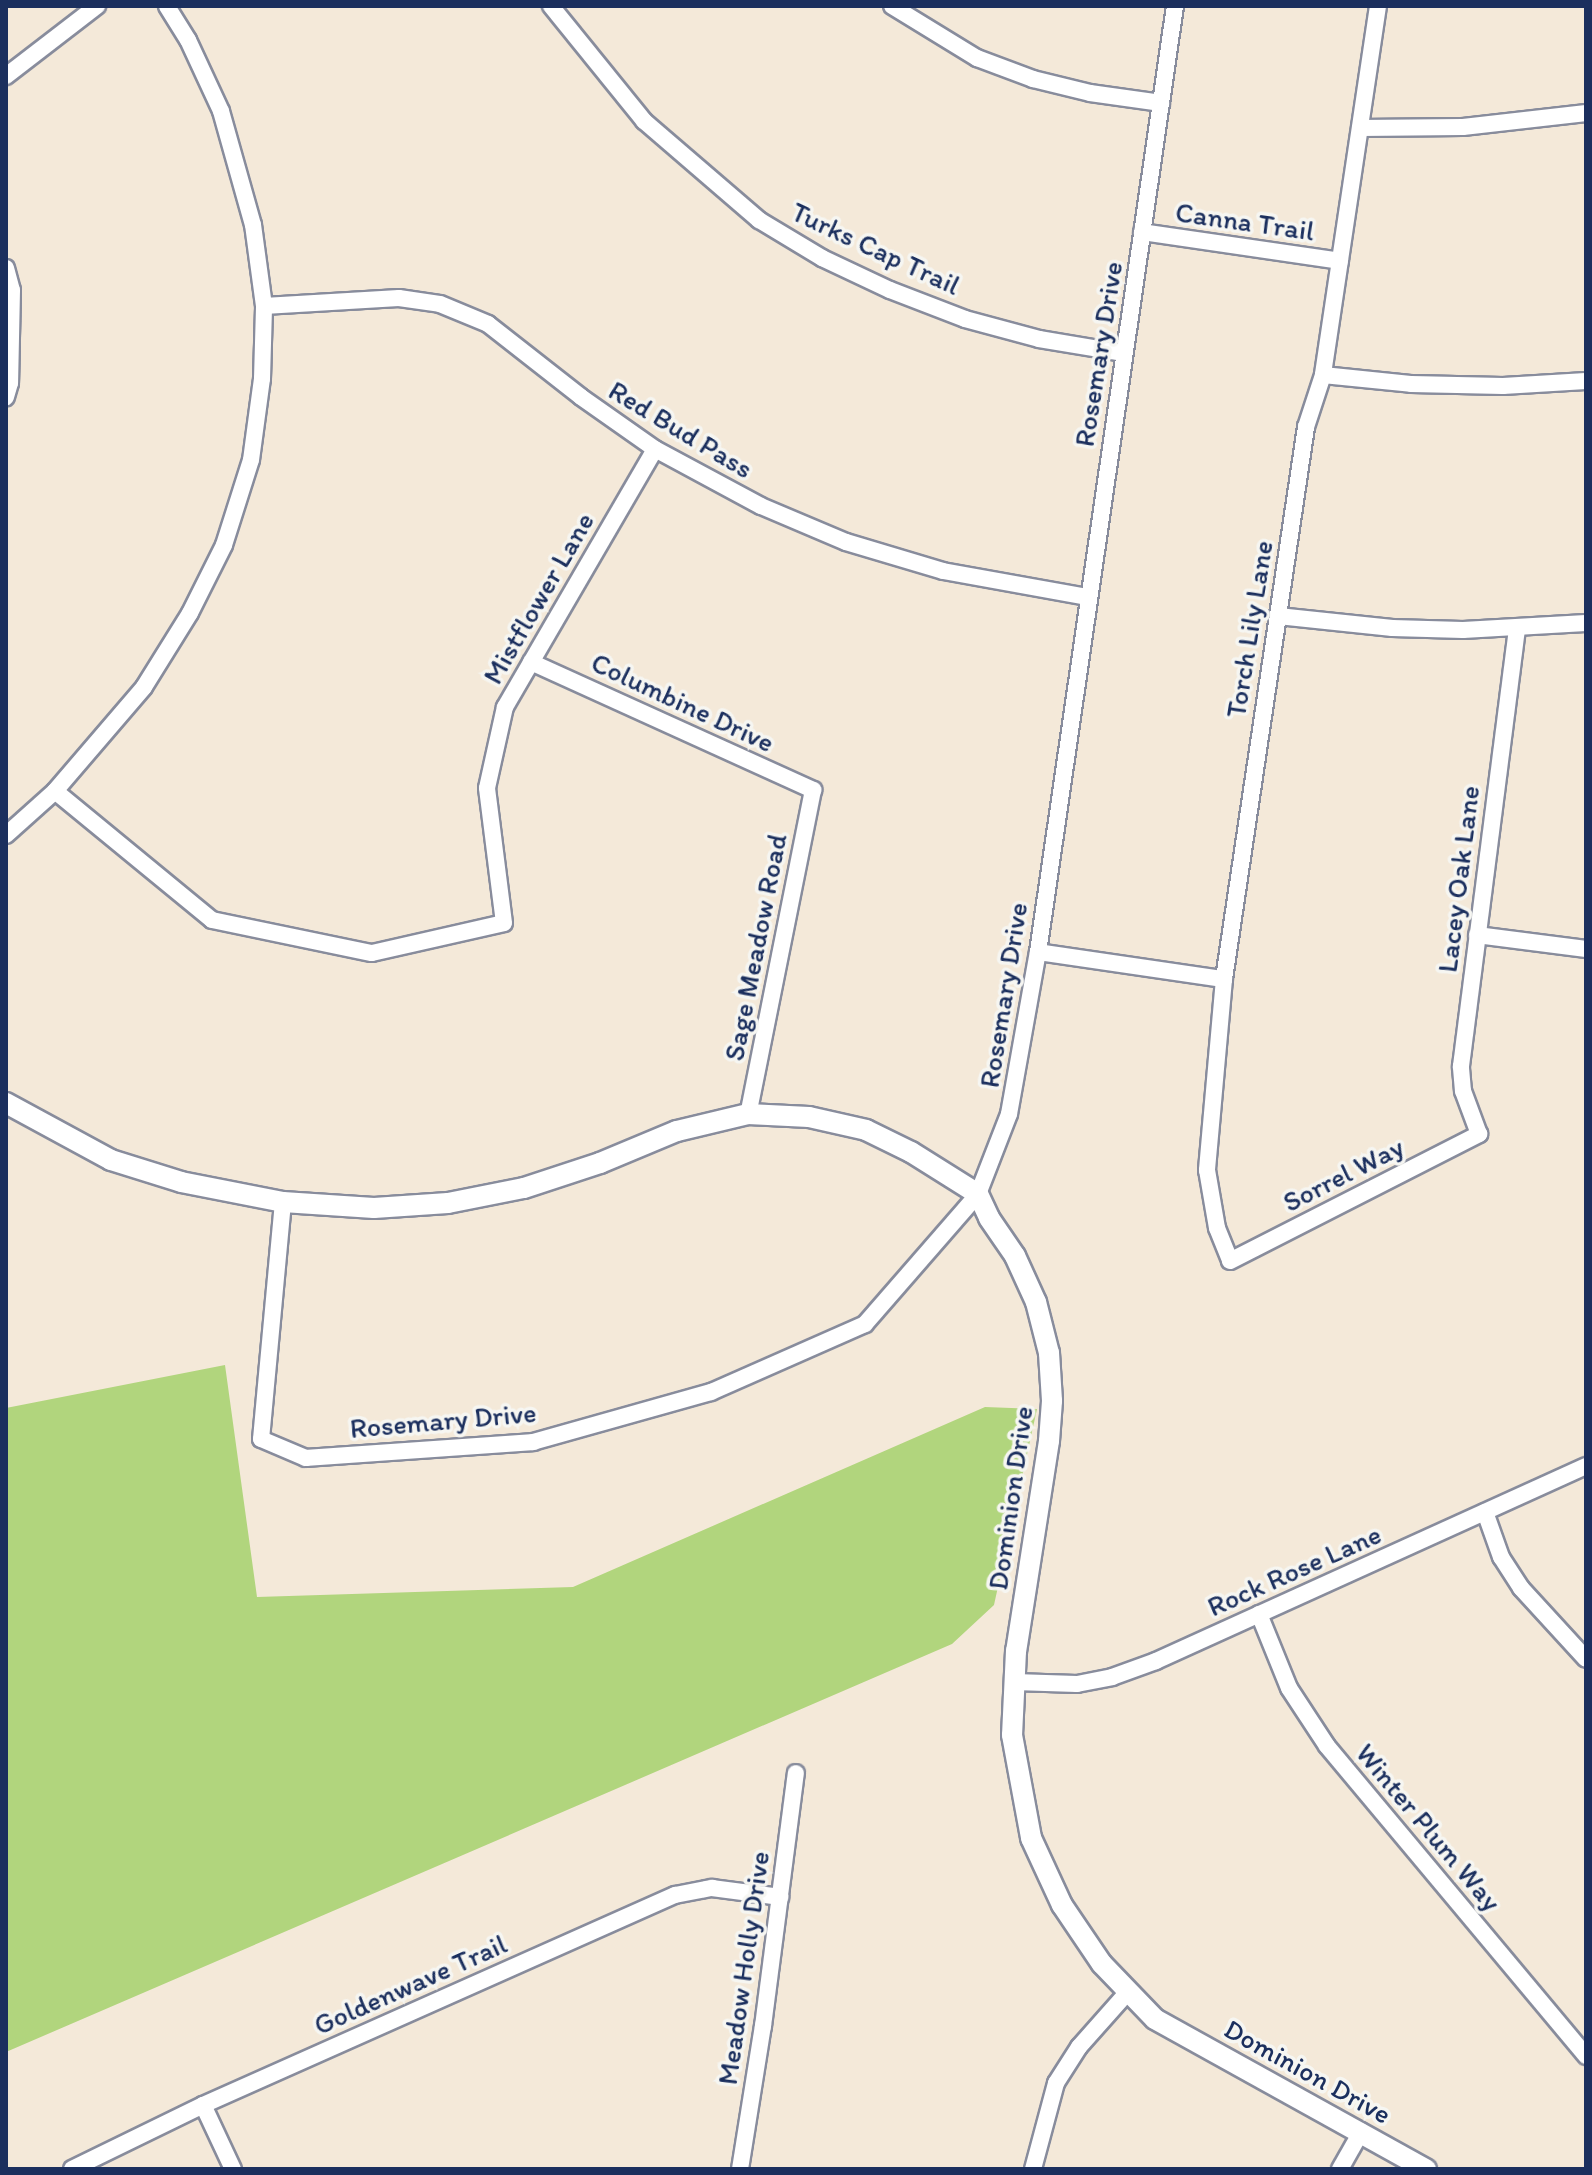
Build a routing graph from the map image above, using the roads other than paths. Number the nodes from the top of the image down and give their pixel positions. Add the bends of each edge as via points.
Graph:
1 (97, 6) edge
2 (167, 6) edge
3 (551, 6) edge
4 (892, 6) edge
5 (1175, 6) edge
6 (1378, 6) edge
7 (6, 76) edge
8 (1161, 103) junction
9 (1586, 113) edge
10 (1360, 128) junction
11 (1142, 232) junction
12 (1340, 261) junction
13 (6, 268) edge
14 (264, 306) junction
15 (1124, 353) junction
16 (1323, 375) junction
17 (1586, 381) edge
18 (6, 397) edge
19 (655, 449) junction
20 (1087, 597) junction
21 (1278, 616) junction
22 (1586, 623) edge
23 (1517, 629) junction
24 (531, 662) junction
25 (813, 790) joint
26 (55, 791) junction
27 (6, 835) edge
28 (1477, 935) junction
29 (1586, 949) edge
30 (1038, 952) junction
31 (1224, 979) junction
32 (6, 1103) edge
33 (748, 1114) junction
34 (1479, 1134) joint
35 (978, 1194) junction
36 (283, 1202) junction
37 (1230, 1261) joint
38 (1586, 1466) edge
39 (1485, 1512) junction
40 (1259, 1614) junction
41 (1586, 1659) edge
42 (1014, 1682) junction
43 (796, 1773) dead end
44 (780, 1897) junction
45 (1127, 1993) junction
46 (1586, 2056) edge
47 (203, 2105) junction
48 (1361, 2132) junction
49 (72, 2169) edge
50 (233, 2169) edge
51 (740, 2169) edge
52 (1033, 2169) edge
53 (1340, 2169) edge
54 (1426, 2169) edge

1 - 7 street
2 - 14 street via 221,111 253,225
3 - 15 street, Turks Cap Trail via 644,121 759,220 890,290 965,319 1039,339
4 - 8 street via 977,58 1033,79
5 - 8 street, Rosemary Drive
6 - 10 street, Torch Lily Lane
8 - 11 street, Rosemary Drive
9 - 10 street via 1463,127
10 - 12 street, Torch Lily Lane
11 - 12 street, Canna Trail
11 - 15 street, Rosemary Drive
12 - 16 street, Torch Lily Lane
13 - 18 street via 12,290
14 - 19 street, Red Bud Pass via 399,298 440,304 488,324
14 - 26 street via 262,379 251,460 224,545 144,687
15 - 20 street, Rosemary Drive
16 - 17 street via 1472,385
16 - 21 street, Torch Lily Lane via 1306,427
19 - 20 street, Red Bud Pass via 761,506 846,542 943,571
19 - 24 street, Mistflower Lane
20 - 30 street, Rosemary Drive
21 - 23 street via 1392,628
21 - 31 street, Torch Lily Lane
22 - 23 street
23 - 28 street, Lacey Oak Lane
24 - 25 street, Columbine Drive
24 - 26 street, Mistflower Lane via 505,707 487,788 504,923 372,953 212,920
25 - 33 street, Sage Meadow Road
26 - 27 street
28 - 29 street
28 - 34 street, Lacey Oak Lane via 1461,1066 1463,1091
30 - 31 street
30 - 35 street, Rosemary Drive via 1009,1114
31 - 37 street, Torch Lily Lane via 1207,1170 1217,1228
32 - 36 street, Dominion Drive via 111,1160 181,1182
33 - 35 street, Dominion Drive via 809,1117 866,1130
33 - 36 street, Dominion Drive via 677,1131 524,1188 448,1203 374,1208
34 - 37 street, Sorrel Way
35 - 36 street, Rosemary Drive via 865,1324 711,1392 533,1442 306,1458 261,1439
35 - 42 street, Dominion Drive via 1036,1302 1049,1353 1052,1401
38 - 39 street, Rock Rose Lane
39 - 40 street, Rock Rose Lane
39 - 41 street via 1501,1557 1521,1588
40 - 42 street, Rock Rose Lane via 1112,1677 1077,1684
40 - 46 street, Winter Plum Way via 1289,1688 1327,1746
42 - 45 street, Dominion Drive via 1012,1735 1031,1838 1062,1905
43 - 44 street, Meadow Holly Drive
44 - 47 street, Goldenwave Trail via 712,1888 675,1895
44 - 51 street, Meadow Holly Drive
45 - 48 street, Dominion Drive via 1155,2019
45 - 52 street via 1079,2047 1056,2083
47 - 49 street, Goldenwave Trail
47 - 50 street
48 - 53 street
48 - 54 street, Dominion Drive

